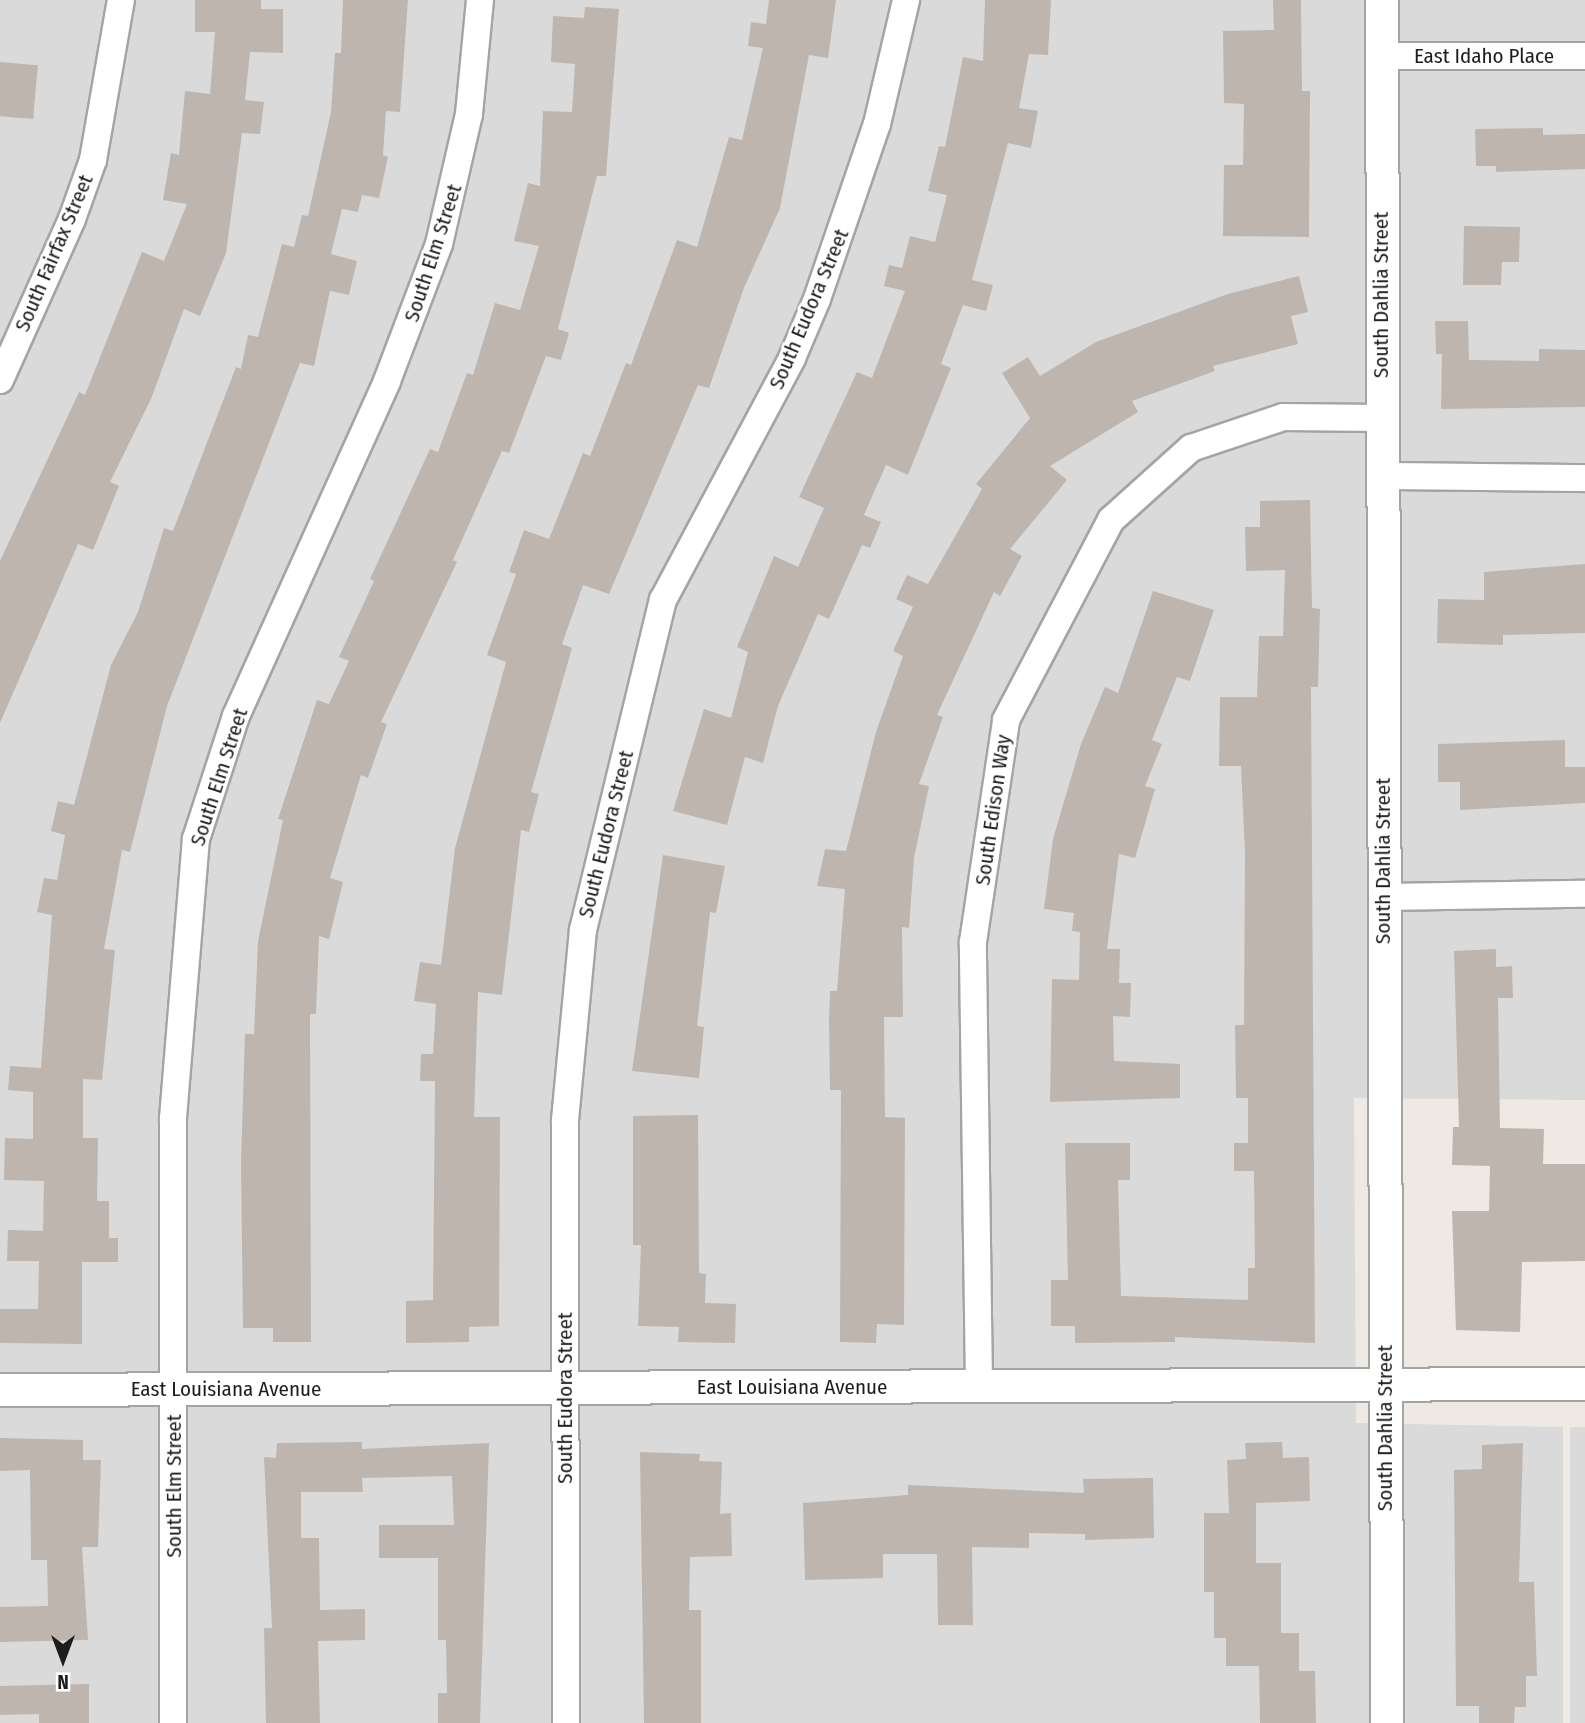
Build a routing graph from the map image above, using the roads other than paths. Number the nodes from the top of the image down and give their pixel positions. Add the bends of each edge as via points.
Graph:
1 (121, 0) edge
2 (480, 0) edge
3 (906, 0) edge
4 (1382, 0) edge
5 (1382, 56) junction
6 (1585, 56) edge
7 (0, 380) edge
8 (1381, 418) junction
9 (1381, 477) junction
10 (1585, 478) edge
11 (1585, 894) edge
12 (1383, 897) junction
13 (1585, 1384) edge
14 (1385, 1385) junction
15 (979, 1386) junction
16 (565, 1388) junction
17 (0, 1390) edge
18 (174, 1390) junction
19 (173, 1723) edge
20 (566, 1723) edge
21 (1387, 1723) edge

1 - 7 street, South Fairfax Street via 93,160 72,219
2 - 18 street, South Elm Street via 469,114 439,244 387,381 236,716 196,839 173,1118
3 - 16 street, South Eudora Street via 877,124 817,299 792,358 663,600 583,930 574,994 565,1120
4 - 5 street, South Dahlia Street
5 - 6 street, East Idaho Place
5 - 8 street, South Dahlia Street
8 - 9 street, South Dahlia Street
8 - 15 street, South Edison Way via 1283,417 1191,448 1111,520 1006,720 973,942
9 - 10 street
9 - 12 street, South Dahlia Street
11 - 12 street
12 - 14 street, South Dahlia Street
13 - 14 street, East Louisiana Avenue
14 - 15 street, East Louisiana Avenue
14 - 21 street, South Dahlia Street
15 - 16 street, East Louisiana Avenue
16 - 18 street, East Louisiana Avenue
16 - 20 street, South Eudora Street
17 - 18 street, East Louisiana Avenue
18 - 19 street, South Elm Street

